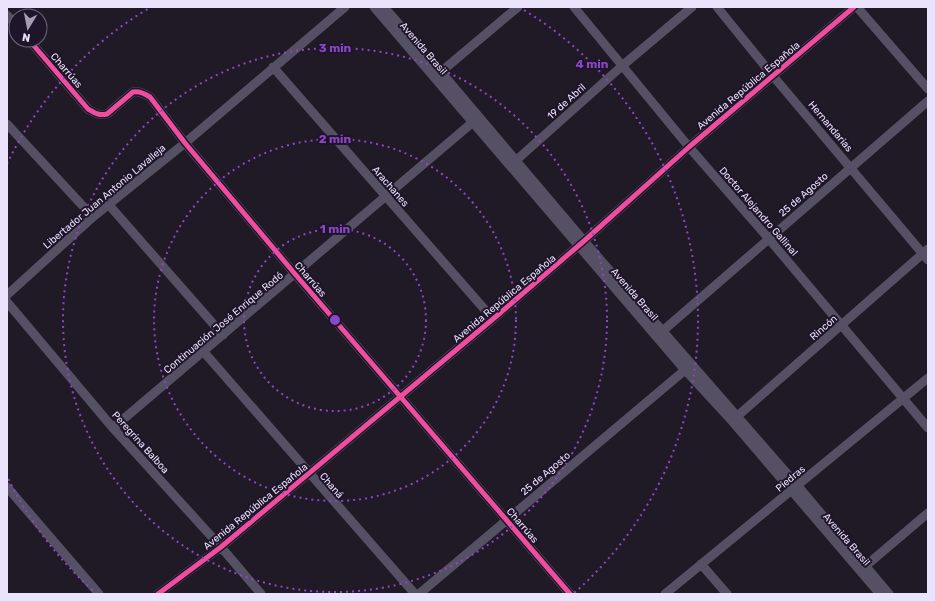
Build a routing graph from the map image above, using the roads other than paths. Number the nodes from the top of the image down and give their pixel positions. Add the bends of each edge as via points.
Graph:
1 (345, 7) edge
2 (374, 7) edge
3 (384, 7) edge
4 (518, 7) edge
5 (574, 7) edge
6 (692, 7) edge
7 (717, 7) edge
8 (854, 7) edge
9 (857, 7) edge
10 (36, 48) edge
11 (622, 66) junction
12 (273, 67) junction
13 (438, 75) junction
14 (773, 76) junction
15 (928, 89) edge
16 (928, 100) edge
17 (473, 122) junction
18 (7, 124) edge
19 (185, 142) junction
20 (689, 147) junction
21 (514, 163) junction
22 (851, 167) junction
23 (386, 196) junction
24 (108, 205) junction
25 (93, 217) junction
26 (769, 239) junction
27 (582, 244) junction
28 (926, 254) edge
29 (295, 274) junction
30 (7, 295) edge
31 (7, 302) edge
32 (493, 319) junction
33 (841, 325) junction
34 (223, 334) junction
35 (660, 334) junction
36 (203, 351) junction
37 (685, 370) junction
38 (928, 378) edge
39 (401, 396) junction
40 (903, 399) junction
41 (734, 419) junction
42 (113, 428) junction
43 (928, 428) edge
44 (310, 473) junction
45 (7, 487) edge
46 (794, 488) junction
47 (928, 513) edge
48 (507, 520) junction
49 (221, 547) junction
50 (701, 564) junction
51 (863, 568) junction
52 (100, 594) edge
53 (158, 594) edge
54 (261, 594) edge
55 (415, 594) edge
56 (419, 594) edge
57 (570, 594) edge
58 (665, 594) edge
59 (727, 594) edge
60 (880, 594) edge
61 (889, 594) edge

1 - 12 street, Libertador Juan Antonio Lavalleja
2 - 13 street, Avenida Brasil
3 - 13 street, Avenida Brasil
4 - 13 street
5 - 11 street, Doctor Alejandro Gallinal
6 - 11 street, 19 de Abril
7 - 14 street, Hernandarias
8 - 14 street, Avenida República Española
9 - 15 street
10 - 19 street, Charrúas via 88,109 97,114 107,114 133,92 138,91 150,97
11 - 20 street, Doctor Alejandro Gallinal
11 - 21 street, 19 de Abril
12 - 19 street, Libertador Juan Antonio Lavalleja
12 - 23 street, Arachanes
13 - 17 street, Avenida Brasil
13 - 21 street, Avenida Brasil
14 - 20 street, Avenida República Española
14 - 22 street, Hernandarias
16 - 22 street, 25 de Agosto
17 - 21 street, Avenida Brasil
17 - 23 street, Continuación José Enrique Rodó
18 - 25 street
19 - 24 street, Libertador Juan Antonio Lavalleja
19 - 29 street, Charrúas
20 - 26 street, Doctor Alejandro Gallinal
20 - 27 street, Avenida República Española
21 - 27 street, Avenida Brasil
22 - 26 street, 25 de Agosto
22 - 28 street, Hernandarias
23 - 29 street, Continuación José Enrique Rodó
23 - 32 street, Arachanes
24 - 25 street, Libertador Juan Antonio Lavalleja
24 - 34 street
25 - 30 street, Libertador Juan Antonio Lavalleja
26 - 33 street, Doctor Alejandro Gallinal
26 - 35 street, 25 de Agosto
27 - 32 street, Avenida República Española
27 - 35 street, Avenida Brasil
28 - 33 street, Rincón
29 - 34 street, Continuación José Enrique Rodó
29 - 39 street, Charrúas
31 - 42 street, Peregrina Balboa
32 - 39 street, Avenida República Española
33 - 40 street, Doctor Alejandro Gallinal
33 - 41 street, Rincón
34 - 36 street, Continuación José Enrique Rodó
35 - 37 street, Avenida Brasil
35 - 41 street, Avenida Brasil
36 - 42 street, Continuación José Enrique Rodó
36 - 44 street, Chaná
37 - 41 street, Avenida Brasil
37 - 48 street, 25 de Agosto
38 - 40 street, Piedras
39 - 44 street, Avenida República Española
39 - 48 street, Charrúas
40 - 43 street, Doctor Alejandro Gallinal
40 - 46 street, Piedras
41 - 46 street, Avenida Brasil
42 - 49 street, Peregrina Balboa
44 - 49 street, Avenida República Española
44 - 55 street, Chaná
45 - 52 street
46 - 50 street, Piedras
46 - 51 street, Avenida Brasil
47 - 51 street
48 - 56 street, 25 de Agosto
48 - 57 street, Charrúas
49 - 53 street, Avenida República Española
49 - 54 street, Peregrina Balboa
50 - 58 street, Piedras
50 - 59 street
51 - 60 street, Avenida Brasil
51 - 61 street, Avenida Brasil

